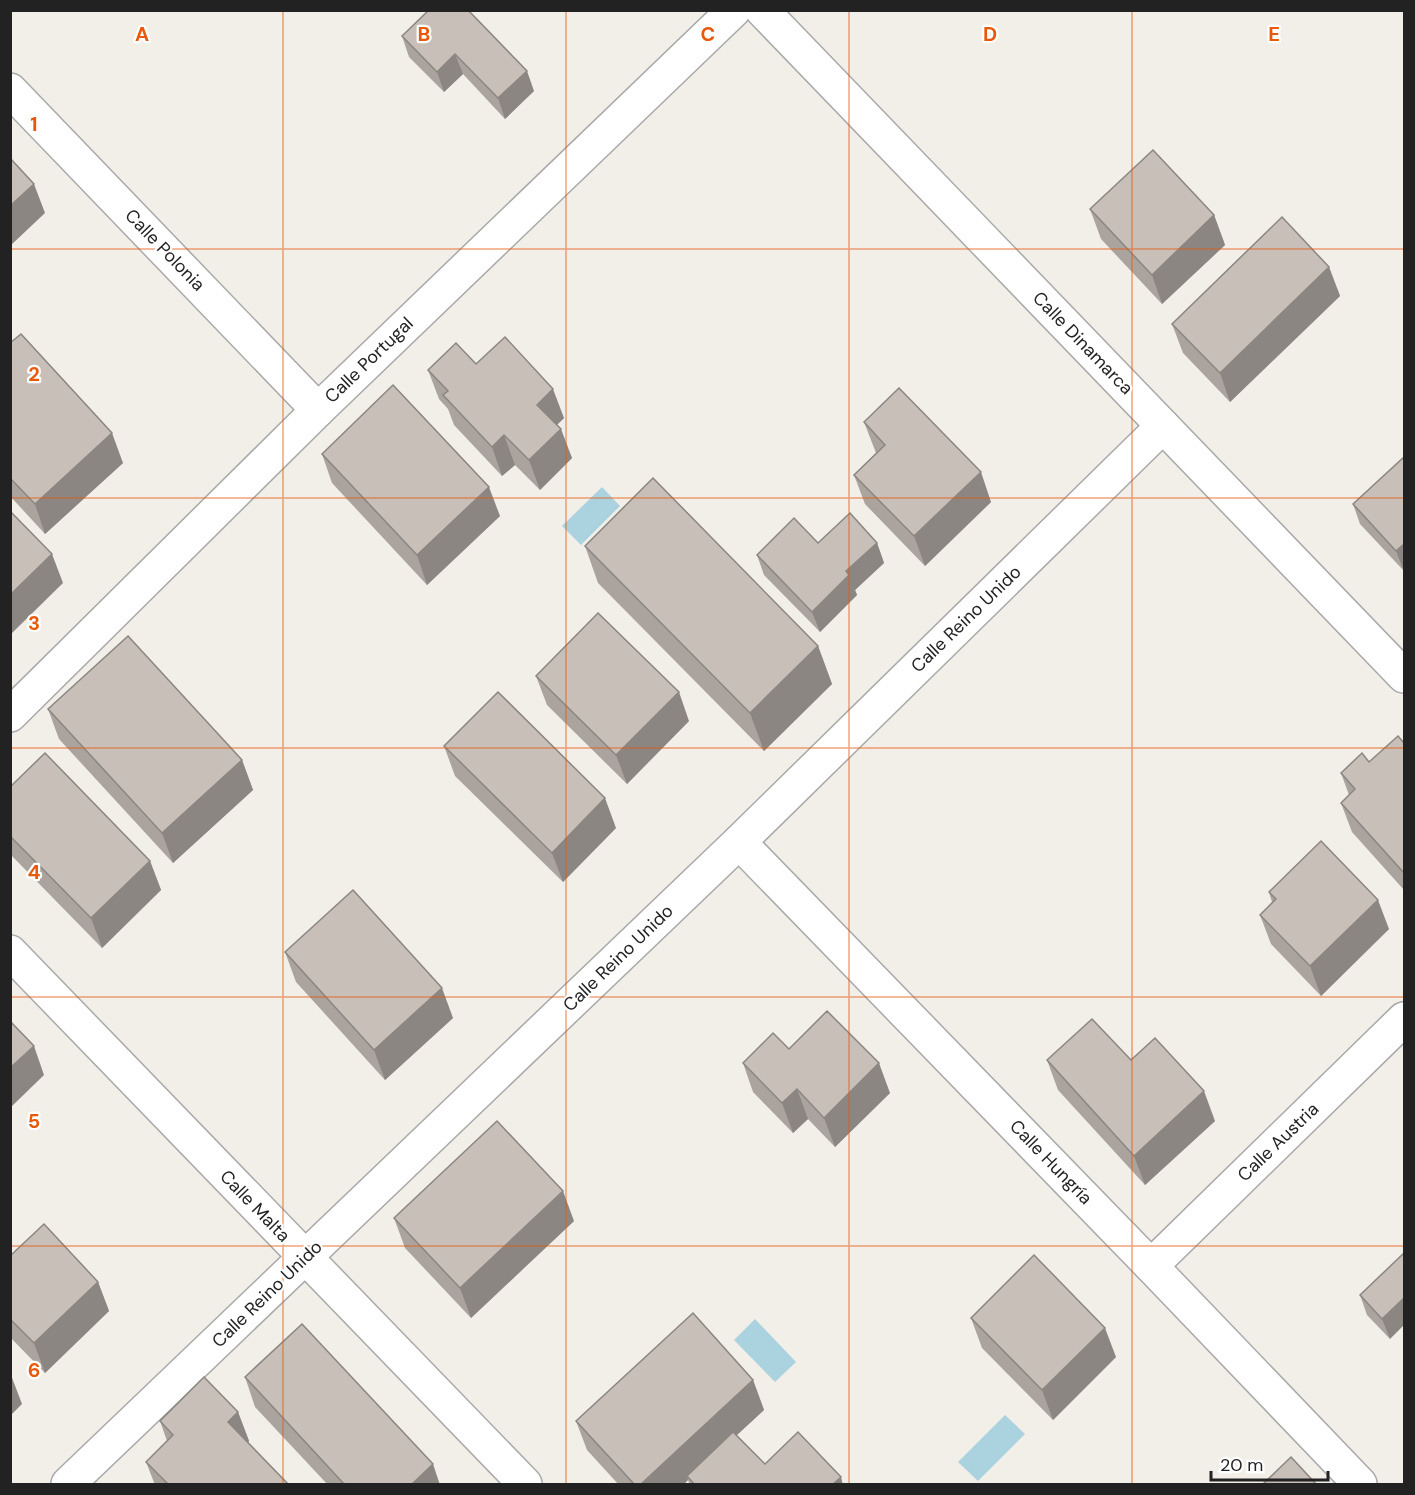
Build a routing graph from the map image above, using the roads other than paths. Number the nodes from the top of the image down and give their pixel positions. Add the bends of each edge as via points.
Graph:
1 (734, 10) edge
2 (762, 10) edge
3 (10, 90) edge
4 (318, 410) junction
5 (1163, 426) junction
6 (1404, 676) edge
7 (10, 715) edge
8 (739, 842) junction
9 (10, 952) edge
10 (1404, 1018) edge
11 (304, 1257) junction
12 (1151, 1266) junction
13 (68, 1485) edge
14 (525, 1485) edge
15 (1360, 1485) edge

1 - 4 street, Calle Portugal
2 - 5 street, Calle Dinamarca
3 - 4 street, Calle Polonia
4 - 7 street, Calle Portugal
5 - 6 street, Calle Dinamarca
5 - 8 street, Calle Reino Unido
8 - 11 street, Calle Reino Unido
8 - 12 street, Calle Hungría
9 - 11 street, Calle Malta
10 - 12 street, Calle Austria
11 - 13 street, Calle Reino Unido
11 - 14 street, Calle Malta
12 - 15 street, Calle Hungría

